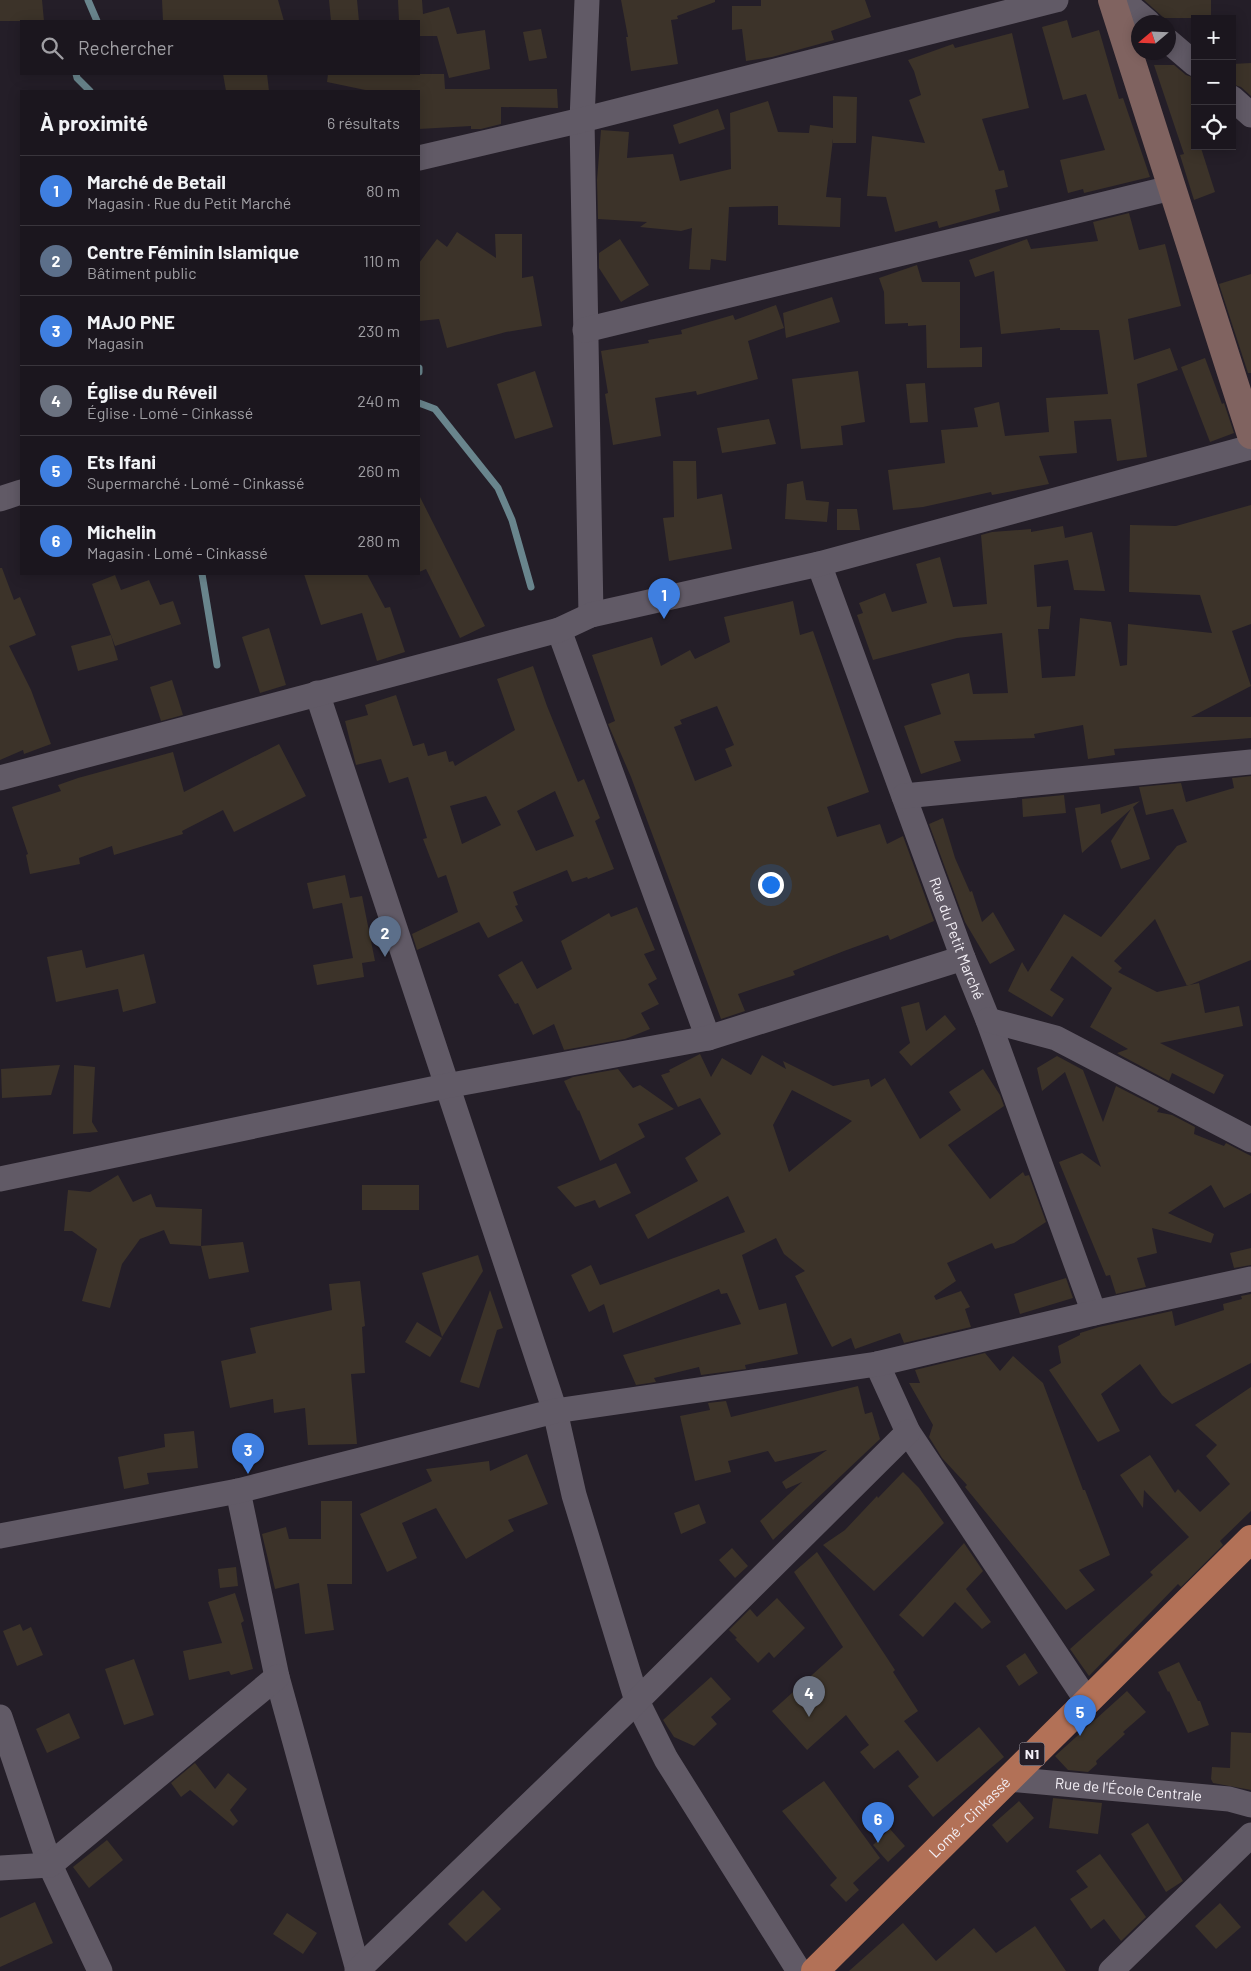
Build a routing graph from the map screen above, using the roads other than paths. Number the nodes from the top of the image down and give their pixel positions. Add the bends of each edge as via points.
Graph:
1 (586, 0) edge
2 (1056, 0) edge
3 (1112, 0) edge
4 (1122, 0) edge
5 (1140, 15) edge
6 (1176, 48) edge
7 (1191, 61) edge
8 (1236, 102) edge
9 (1251, 115) edge
10 (582, 120) junction
11 (420, 158) edge
12 (1171, 188) junction
13 (585, 330) junction
14 (1251, 435) edge
15 (1251, 447) edge
16 (20, 492) edge
17 (0, 499) edge
18 (819, 564) junction
19 (591, 615) junction
20 (559, 630) junction
21 (317, 693) junction
22 (1251, 762) edge
23 (0, 778) edge
24 (904, 796) junction
25 (963, 958) junction
26 (988, 1020) junction
27 (708, 1038) junction
28 (446, 1086) junction
29 (1251, 1140) edge
30 (0, 1179) edge
31 (1251, 1279) edge
32 (1094, 1313) junction
33 (877, 1364) junction
34 (554, 1411) junction
35 (908, 1432) junction
36 (238, 1491) junction
37 (0, 1536) edge
38 (1251, 1539) edge
39 (277, 1678) junction
40 (637, 1701) junction
41 (1087, 1701) junction
42 (0, 1717) edge
43 (1007, 1779) junction
44 (1251, 1805) edge
45 (1251, 1835) edge
46 (50, 1864) junction
47 (0, 1868) edge
48 (357, 1970) edge
49 (100, 1971) edge
50 (799, 1971) edge
51 (815, 1971) edge
52 (1111, 1971) edge

1 - 10 street
2 - 10 street
3 - 12 main road
4 - 5 street
6 - 7 street
8 - 9 street
10 - 11 street
10 - 13 street
12 - 13 street
12 - 14 main road
13 - 19 street
15 - 18 street
16 - 17 street
18 - 19 street
18 - 24 street, Rue du Petit Marché
19 - 20 street
20 - 21 street
20 - 27 street
21 - 23 street
21 - 28 street
22 - 24 street
24 - 25 street, Rue du Petit Marché
25 - 26 street, Rue du Petit Marché
25 - 27 street
26 - 29 street via 1056,1038
26 - 32 street, Rue du Petit Marché
27 - 28 street
28 - 30 street
28 - 34 street
31 - 32 street
32 - 33 street
33 - 34 street
33 - 35 street
34 - 36 street
34 - 40 street via 574,1495
35 - 40 street
35 - 41 street
36 - 37 street
36 - 39 street
38 - 41 highway, Lomé - Cinkassé / N1
39 - 46 street
39 - 48 street
40 - 48 street
40 - 50 street via 666,1759
41 - 43 highway, Lomé - Cinkassé / N1
42 - 46 street
43 - 44 street, Rue de l'École Centrale via 1229,1799
43 - 51 highway, Lomé - Cinkassé / N1
45 - 52 street
46 - 47 street
46 - 49 street

